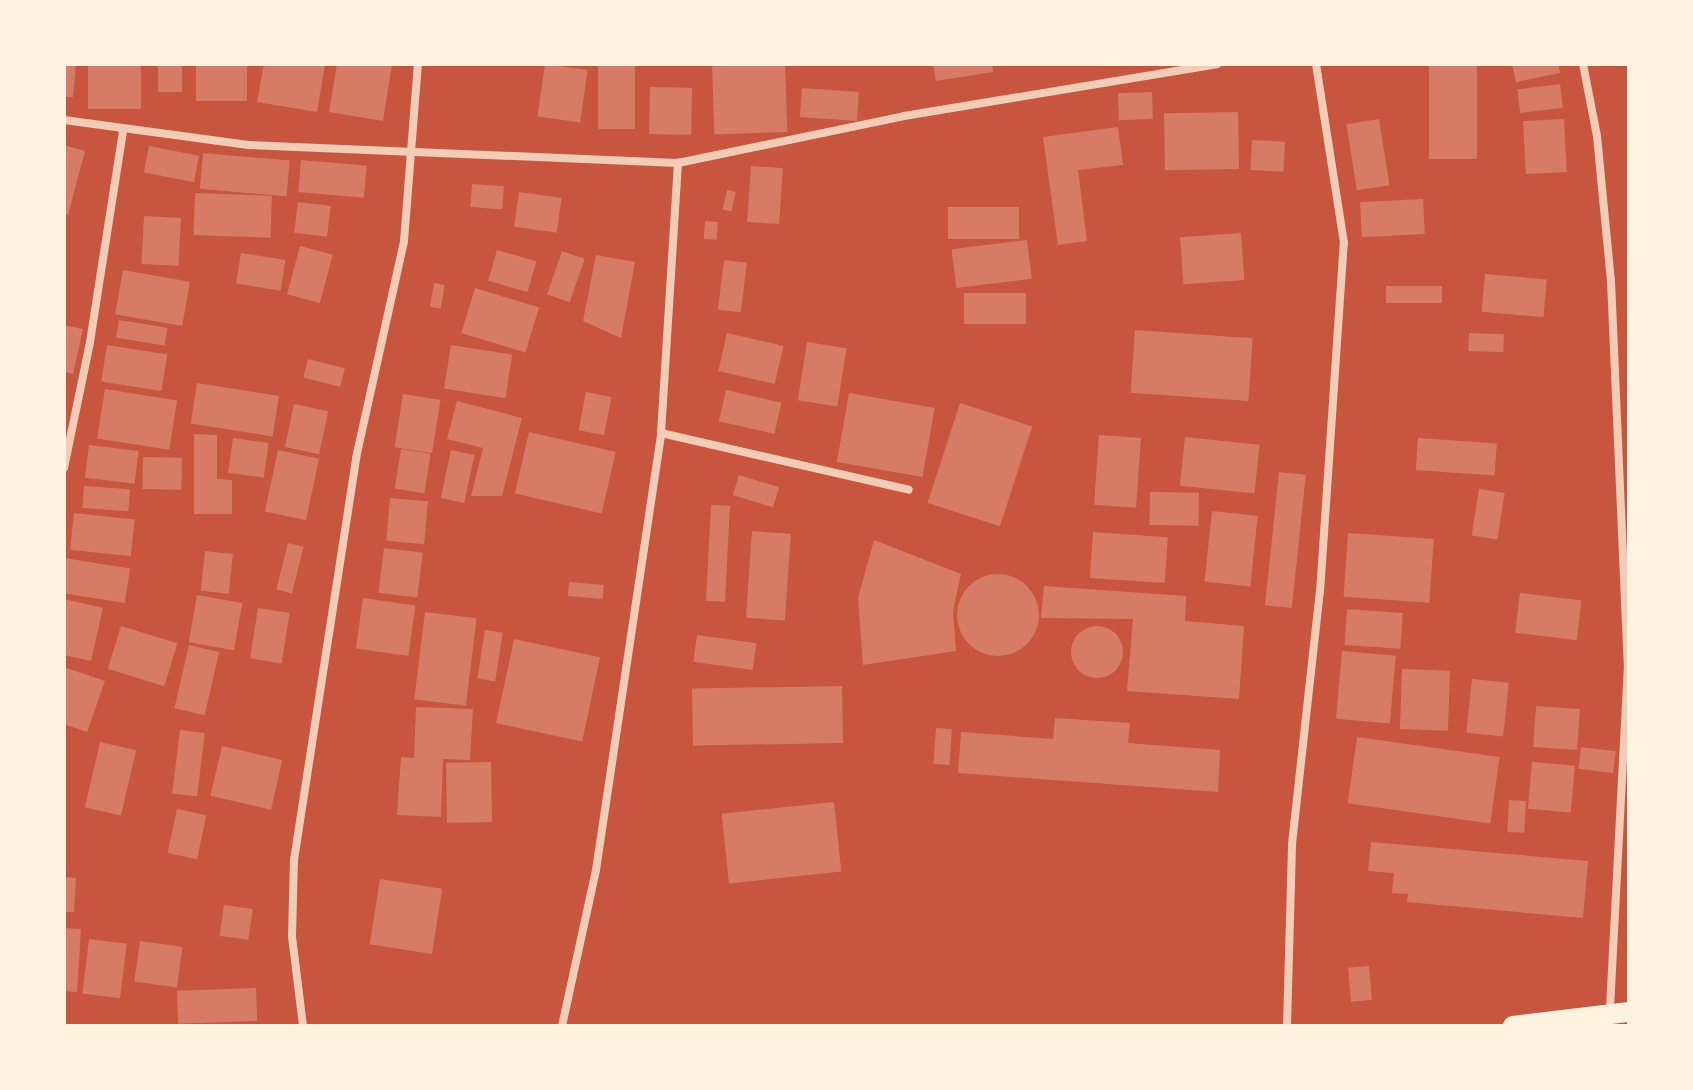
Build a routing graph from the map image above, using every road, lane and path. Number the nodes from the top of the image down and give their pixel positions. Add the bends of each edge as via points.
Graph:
1 (418, 64) edge
2 (1217, 64) edge
3 (1316, 64) edge
4 (1583, 64) edge
5 (64, 120) edge
6 (123, 132) junction
7 (412, 155) junction
8 (678, 163) junction
9 (661, 433) junction
10 (64, 468) edge
11 (909, 490) dead end
12 (1623, 1020) edge
13 (303, 1026) edge
14 (562, 1026) edge
15 (1287, 1026) edge
16 (1513, 1026) edge

1 - 7 street
2 - 8 street via 904,116
3 - 15 street via 1344,243 1320,592 1292,844
4 - 12 street via 1597,136 1611,281 1628,665
5 - 6 street
6 - 7 street
6 - 10 street
7 - 8 street
7 - 13 street via 404,241 356,458 303,787 292,936
8 - 9 street
9 - 11 street
9 - 14 street via 596,870
12 - 16 main road

